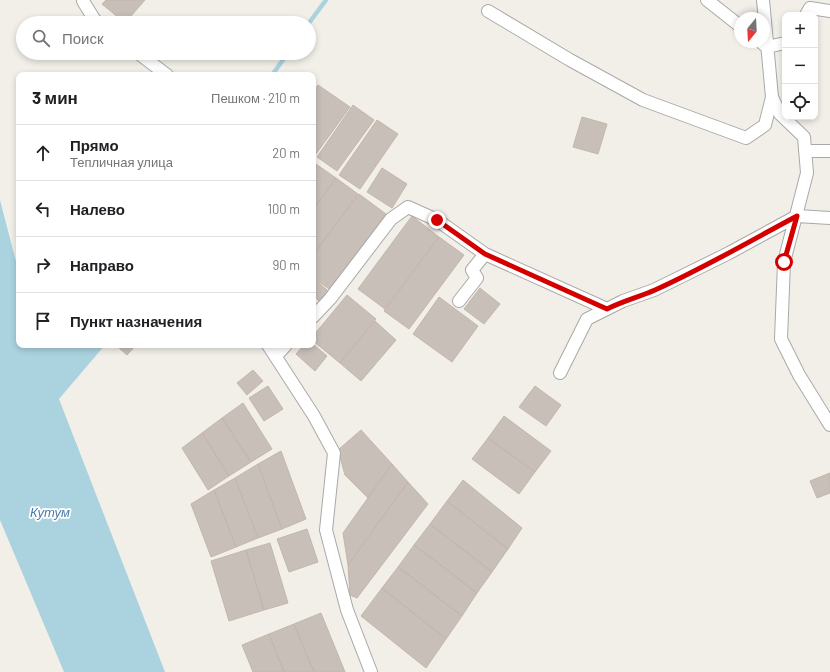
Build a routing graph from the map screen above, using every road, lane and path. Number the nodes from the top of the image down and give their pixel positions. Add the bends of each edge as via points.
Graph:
1 (84, 0) edge
2 (707, 0) edge
3 (764, 0) edge
4 (488, 11) dead end
5 (764, 12) edge
6 (808, 12) edge
7 (830, 12) edge
8 (92, 16) edge
9 (734, 21) edge
10 (782, 43) edge
11 (770, 44) edge
12 (765, 48) edge
13 (147, 60) edge
14 (163, 72) edge
15 (772, 97) junction
16 (805, 151) junction
17 (830, 151) edge
18 (797, 216) junction
19 (830, 218) edge
20 (485, 254) junction
21 (459, 301) dead end
22 (607, 309) junction
23 (316, 314) edge
24 (270, 348) edge
25 (283, 348) edge
26 (276, 356) junction
27 (560, 374) dead end
28 (830, 425) edge
29 (371, 672) edge

1 - 8 street
2 - 9 street
3 - 5 street
4 - 15 street via 643,100 746,138 765,125
6 - 7 street via 810,8
10 - 11 street
12 - 15 street
13 - 14 street
15 - 16 street via 780,114 804,137
16 - 17 street
16 - 18 street via 807,173
18 - 19 street
18 - 22 street via 654,290
18 - 28 street via 784,262 781,339 799,375
20 - 21 street via 472,270 477,278
20 - 22 street
20 - 23 street via 437,220 408,207 391,219
22 - 27 street via 587,319
24 - 26 street
25 - 26 street
26 - 29 street via 334,453 326,530 347,610

